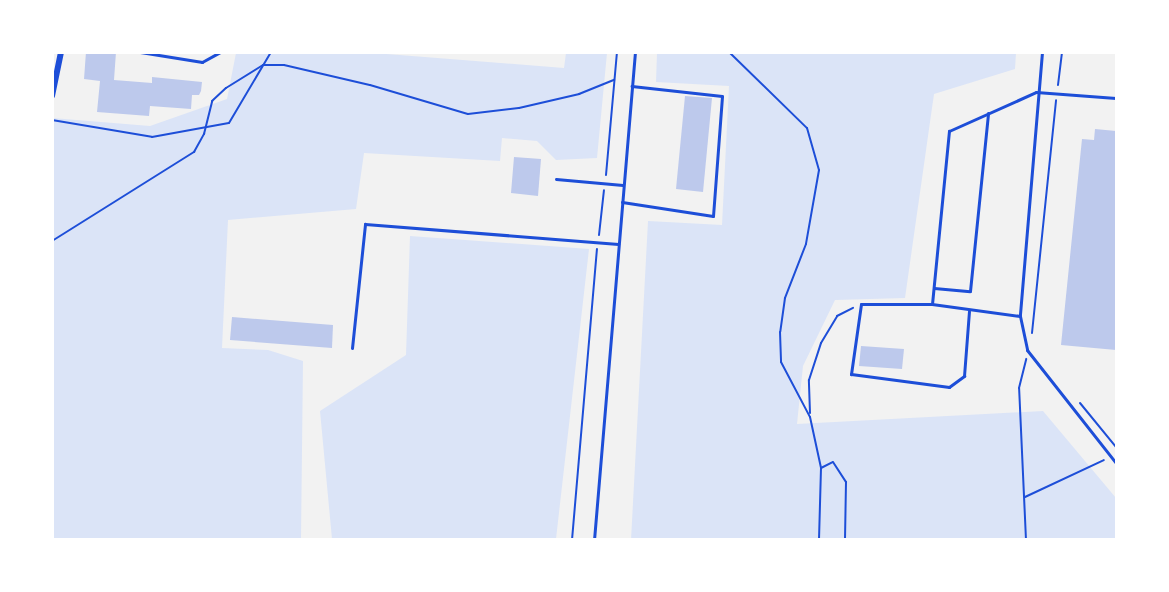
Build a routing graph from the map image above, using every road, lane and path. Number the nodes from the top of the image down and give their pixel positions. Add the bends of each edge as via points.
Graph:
1 (61, 52) edge
2 (140, 52) edge
3 (220, 52) edge
4 (271, 52) edge
5 (617, 52) edge
6 (635, 52) edge
7 (729, 52) edge
8 (1042, 52) edge
9 (1062, 52) edge
10 (263, 65) junction
11 (614, 80) junction
12 (632, 86) junction
13 (1036, 92) junction
14 (1056, 94) junction
15 (52, 96) edge
16 (1116, 99) edge
17 (988, 113) junction
18 (52, 120) edge
19 (205, 127) junction
20 (556, 179) dead end
21 (605, 183) junction
22 (623, 185) junction
23 (622, 202) junction
24 (52, 241) edge
25 (598, 244) junction
26 (618, 244) junction
27 (934, 288) junction
28 (861, 304) junction
29 (932, 304) junction
30 (969, 311) junction
31 (1020, 316) junction
32 (1034, 342) dead end
33 (352, 348) dead end
34 (1027, 350) junction
35 (1072, 394) dead end
36 (810, 416) junction
37 (1116, 447) edge
38 (1109, 458) junction
39 (1116, 463) edge
40 (821, 468) junction
41 (1024, 497) junction
42 (572, 540) edge
43 (594, 540) edge
44 (819, 540) edge
45 (845, 540) edge
46 (1026, 540) edge

1 - 15 street
2 - 3 lane via 202,62
4 - 10 path
5 - 11 path
6 - 12 lane
7 - 36 path via 807,128 819,170 806,244 785,298 780,332 781,362
8 - 13 lane
9 - 14 path
10 - 11 path via 284,65 369,85 468,114 549,101
10 - 19 path via 212,101
10 - 19 path via 229,123
11 - 21 path
12 - 22 lane
12 - 23 lane via 722,96 713,216
13 - 14 lane
13 - 17 lane
13 - 31 lane
14 - 16 lane
14 - 32 path
17 - 27 lane via 949,131
17 - 27 lane via 970,291
18 - 19 path via 152,136
19 - 24 path via 194,152
20 - 21 lane
21 - 22 lane
21 - 25 path
22 - 23 lane
23 - 26 lane
25 - 26 lane
25 - 33 lane via 365,224
25 - 42 path
26 - 43 lane
27 - 29 lane
28 - 29 lane
28 - 30 lane via 851,374 949,387 964,376
28 - 36 path via 837,316 821,343 809,380
29 - 30 lane
30 - 31 lane
31 - 34 lane
34 - 38 lane
34 - 41 path via 1019,388
35 - 37 path
36 - 40 path
38 - 39 lane
38 - 41 path
40 - 44 path
40 - 45 path via 833,462 846,482
41 - 46 path

